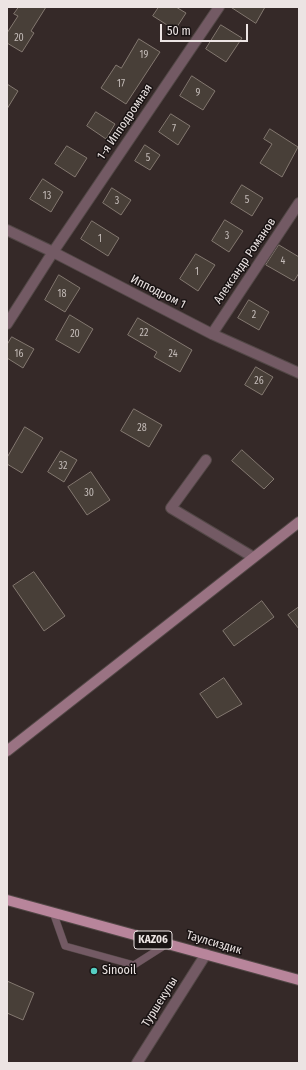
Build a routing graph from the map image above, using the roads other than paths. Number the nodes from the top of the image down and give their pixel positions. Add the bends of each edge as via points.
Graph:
1 (219, 7) edge
2 (299, 203) edge
3 (7, 230) edge
4 (53, 252) junction
5 (7, 324) edge
6 (212, 334) junction
7 (299, 373) edge
8 (206, 460) dead end
9 (299, 522) edge
10 (253, 557) junction
11 (7, 751) edge
12 (7, 900) edge
13 (52, 912) junction
14 (167, 944) junction
15 (206, 954) junction
16 (299, 980) edge
17 (137, 1063) edge

1 - 4 street, 1-я Ипподромная
2 - 6 street, Александр Романов
3 - 4 street, Ипподром 1
4 - 5 street, 1-я Ипподромная
4 - 6 street, Ипподром 1
6 - 7 street, Ипподром 1
8 - 10 street via 171,508
9 - 10 main road
10 - 11 main road
12 - 13 main road, Таулсиздик / KAZ06
13 - 14 main road, Таулсиздик / KAZ06
13 - 14 lane via 65,946 134,965
14 - 15 main road, Таулсиздик / KAZ06
15 - 16 main road, Таулсиздик / KAZ06
15 - 17 street, Туршекулы

